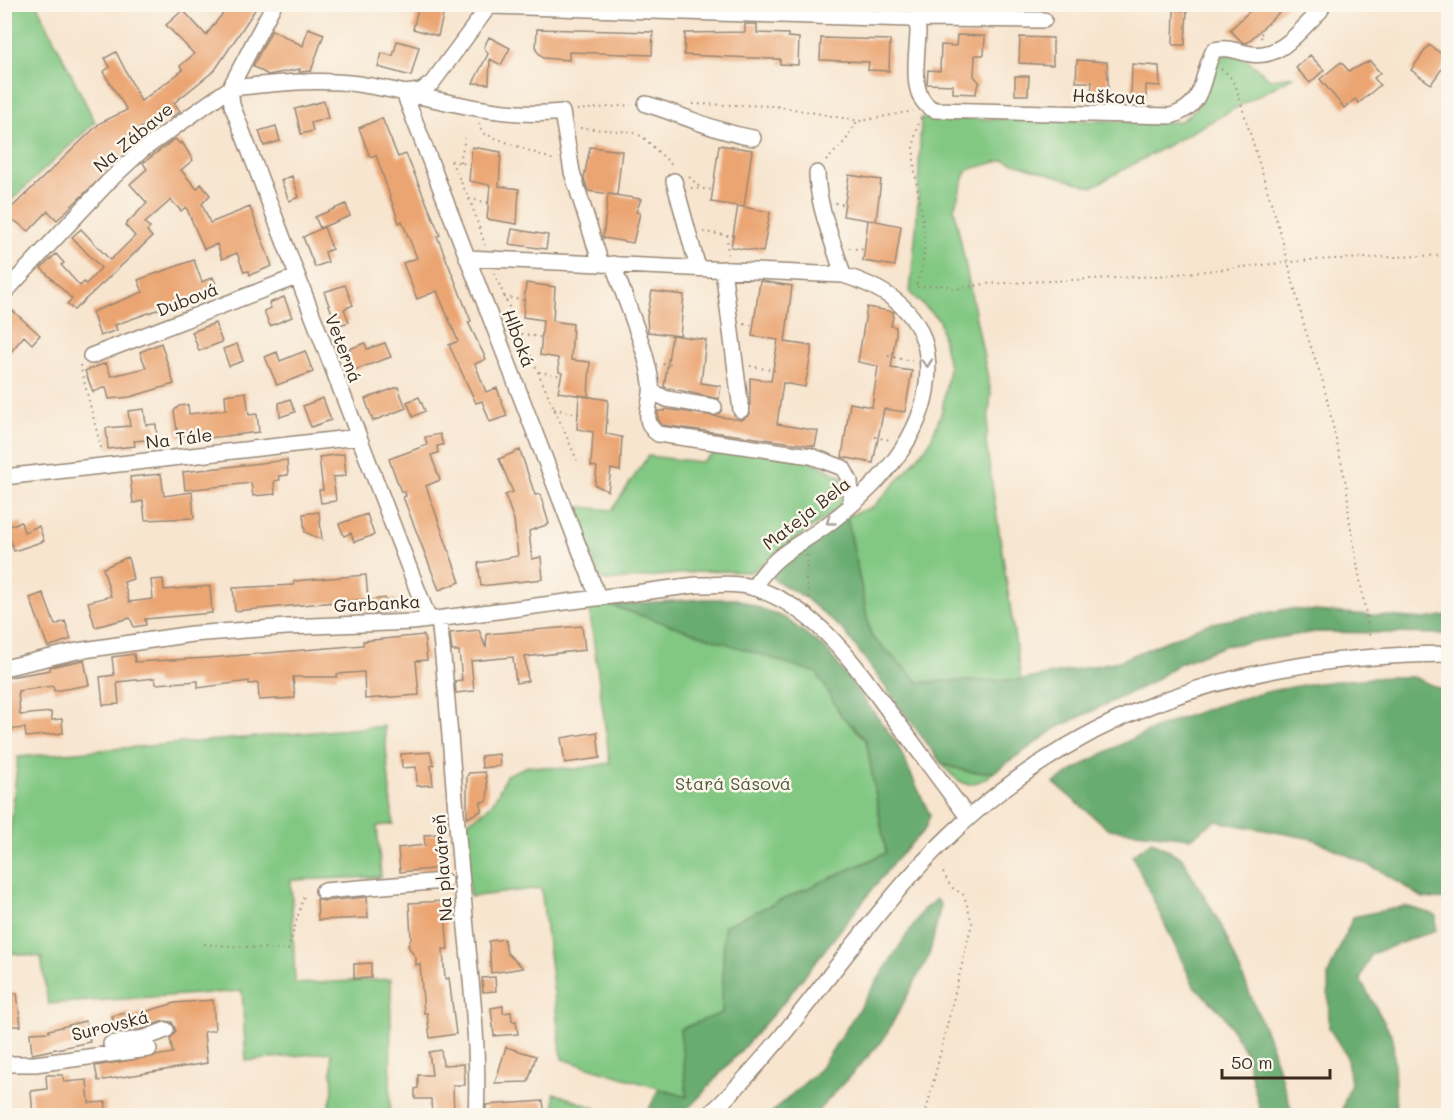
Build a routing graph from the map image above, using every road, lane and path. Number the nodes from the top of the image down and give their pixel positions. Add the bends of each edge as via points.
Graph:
1 (274, 4) edge
2 (1294, 4) edge
3 (1323, 4) edge
4 (489, 5) edge
5 (755, 9) edge
6 (1300, 10) dead end
7 (907, 14) edge
8 (1044, 20) dead end
9 (1262, 33) dead end
10 (1265, 42) dead end
11 (1208, 63) junction
12 (230, 88) junction
13 (404, 93) junction
14 (646, 104) joint
15 (692, 104) dead end
16 (926, 107) junction
17 (476, 108) junction
18 (562, 112) junction
19 (857, 121) junction
20 (564, 128) junction
21 (465, 138) dead end
22 (753, 138) dead end
23 (460, 162) junction
24 (473, 165) dead end
25 (572, 172) junction
26 (817, 173) joint
27 (679, 175) junction
28 (692, 188) dead end
29 (702, 189) junction
30 (715, 190) dead end
31 (469, 199) junction
32 (492, 203) dead end
33 (688, 230) junction
34 (727, 235) junction
35 (735, 236) dead end
36 (1449, 255) edge
37 (467, 258) junction
38 (490, 259) junction
39 (1289, 262) junction
40 (607, 264) junction
41 (698, 268) junction
42 (728, 269) junction
43 (843, 275) junction
44 (296, 278) junction
45 (4, 294) edge
46 (504, 297) junction
47 (527, 301) dead end
48 (520, 334) junction
49 (545, 338) dead end
50 (91, 356) joint
51 (888, 356) dead end
52 (928, 363) junction
53 (735, 364) junction
54 (777, 370) dead end
55 (537, 372) junction
56 (562, 376) dead end
57 (652, 392) junction
58 (714, 407) dead end
59 (554, 409) junction
60 (741, 410) dead end
61 (580, 414) dead end
62 (358, 437) junction
63 (577, 460) dead end
64 (106, 466) junction
65 (843, 468) junction
66 (860, 471) dead end
67 (4, 477) edge
68 (851, 504) junction
69 (817, 530) junction
70 (753, 588) junction
71 (598, 597) junction
72 (812, 606) dead end
73 (434, 619) junction
74 (1370, 637) dead end
75 (1449, 654) edge
76 (4, 668) edge
77 (968, 817) junction
78 (941, 869) dead end
79 (444, 881) dead end
80 (323, 891) dead end
81 (304, 895) dead end
82 (204, 944) dead end
83 (166, 1030) dead end
84 (148, 1049) dead end
85 (64, 1060) junction
86 (4, 1064) edge
87 (476, 1116) edge
88 (708, 1116) edge
89 (925, 1116) edge

1 - 12 street, Na Zábave
2 - 6 path
3 - 11 street via 1280,49 1269,55 1224,47 1214,50
4 - 5 street
4 - 13 street via 432,83 421,91
5 - 7 street
7 - 8 street
7 - 16 street via 917,23 917,93
9 - 10 path via 1259,36
11 - 16 street, Haškova via 1194,104 1171,116
11 - 39 path via 1229,75 1236,87
12 - 13 street via 324,81
12 - 44 street, Veterná via 232,105
12 - 45 street, Na Zábave via 141,151
13 - 17 street
13 - 37 street, Hlboká
14 - 18 path
14 - 22 street via 719,132
15 - 19 path via 767,105
16 - 19 path
16 - 39 path via 914,138 924,247 915,287 945,285 955,289 984,284 1157,276
17 - 18 street via 516,115
17 - 25 path via 482,133 555,161
18 - 20 street
19 - 26 path
20 - 25 street
20 - 27 path via 632,132 643,137
21 - 23 path
23 - 24 path
23 - 31 path via 451,161
25 - 40 street
26 - 43 street via 821,211
27 - 29 path
27 - 33 street
28 - 29 path
29 - 30 path
31 - 32 path
31 - 38 path
33 - 34 path
33 - 41 street
34 - 35 path
34 - 42 path
36 - 39 path
37 - 38 street, Mateja Bela
37 - 71 street, Hlboká
38 - 40 street, Mateja Bela
38 - 46 path
39 - 74 path via 1323,382 1347,488
40 - 41 street, Mateja Bela
40 - 57 street via 648,369
41 - 42 street, Mateja Bela
42 - 43 street, Mateja Bela
42 - 53 street
43 -> 52 street, Mateja Bela via 888,294 907,309 920,330
44 - 50 street, Dubová
44 - 62 street, Veterná
46 - 47 path
46 - 48 path
48 - 49 path
48 - 55 path
50 - 64 path via 79,367
51 - 52 path
52 - 68 street, Mateja Bela via 928,388 913,434 884,473
53 - 54 path
53 - 60 street
55 - 56 path
55 - 59 path
57 - 58 street via 667,399
57 - 65 street via 647,420 658,434 790,452
59 - 61 path
59 - 63 path
62 - 64 street, Na Tále
62 - 73 street, Veterná
64 - 67 street, Na Tále
65 - 66 street
65 - 68 street via 850,481
68 -> 69 street, Mateja Bela
69 - 70 street, Mateja Bela via 778,556
69 - 72 path via 807,559 806,582
70 - 71 street, Garbanka via 696,585
70 - 77 street, Garbanka via 812,618 839,645
71 - 73 street, Garbanka
73 - 76 street, Garbanka via 192,634 77,651
73 - 87 street, Na plaváreň via 450,711 476,1034
75 - 77 street via 1338,658 1295,664 1242,675 1160,701 1060,750
77 - 88 street via 906,881 769,1052
78 - 89 path via 951,887 964,895 972,923
79 - 80 street
81 - 82 path via 288,950
83 - 85 street, Surovská via 145,1038 85,1048
84 - 85 street, Surovská
85 - 86 street, Surovská

